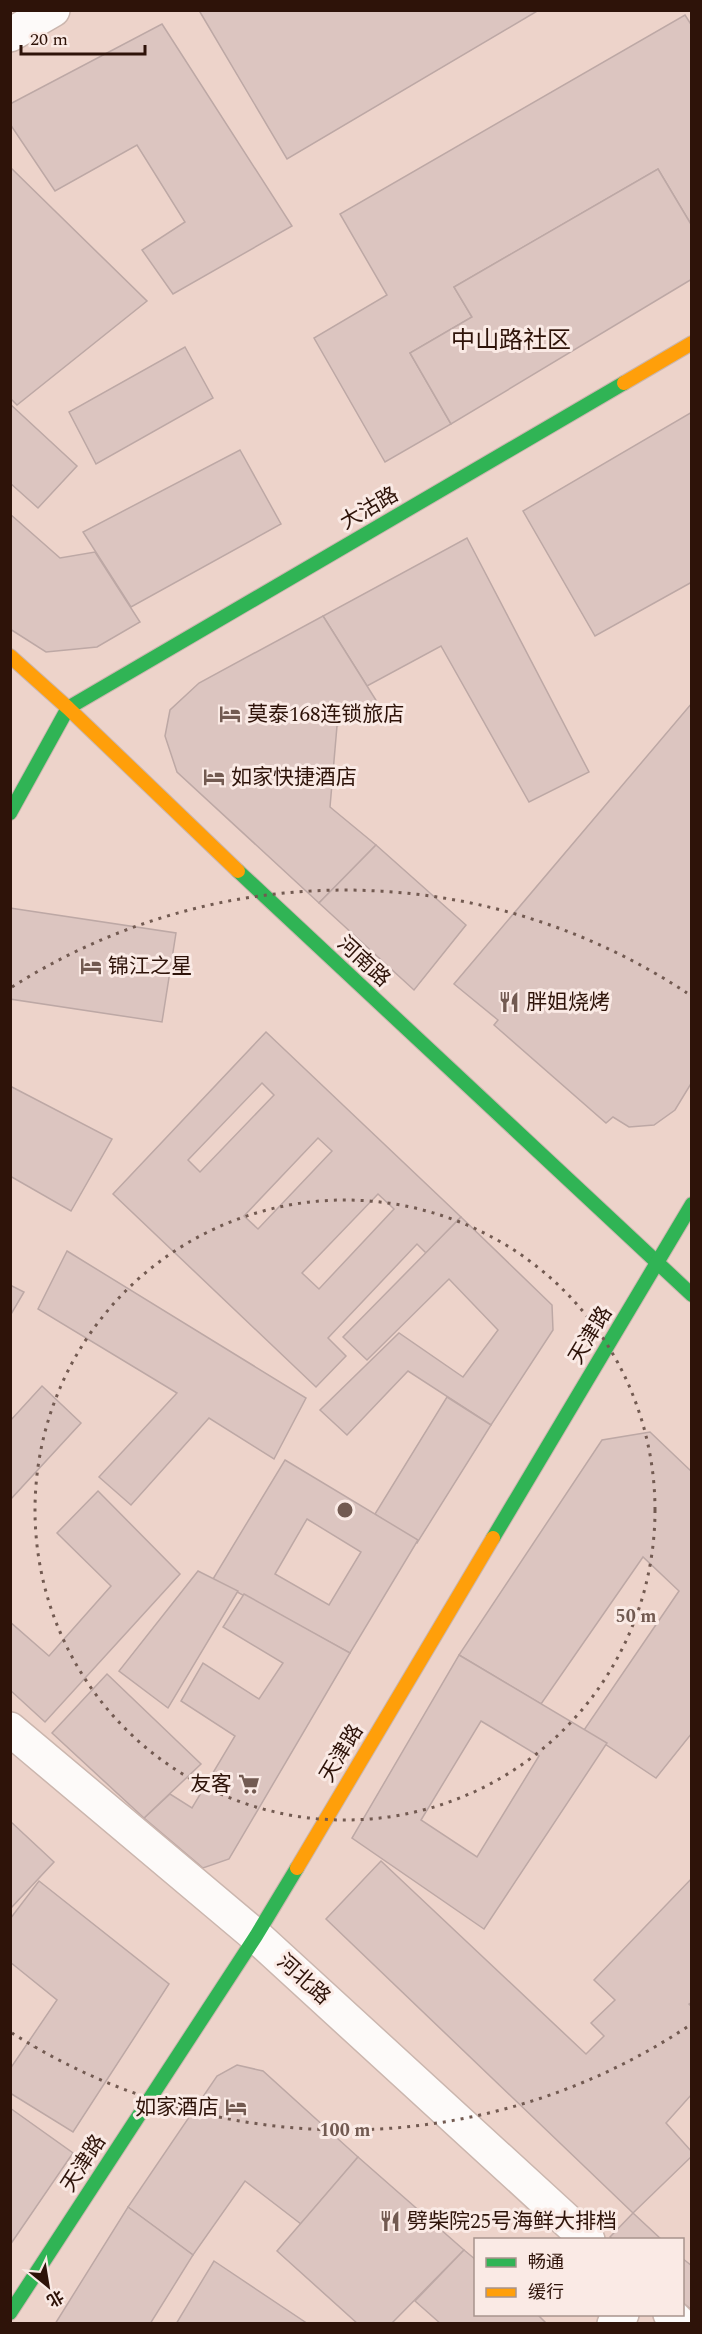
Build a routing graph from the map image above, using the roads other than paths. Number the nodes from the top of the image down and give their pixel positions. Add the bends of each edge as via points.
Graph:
1 (53, 10) edge
2 (14, 28) edge
3 (692, 343) edge
4 (10, 656) edge
5 (68, 708) junction
6 (10, 813) edge
7 (692, 1204) edge
8 (657, 1264) junction
9 (692, 1295) edge
10 (10, 1729) edge
11 (256, 1936) junction
12 (586, 2238) edge
13 (10, 2313) edge

1 - 2 street
3 - 5 street, 大沽路
4 - 5 street, 河南路
5 - 6 street
5 - 8 street, 河南路
7 - 8 street, 天津路
8 - 9 street, 河南路
8 - 11 street, 天津路
10 - 11 street, 河北路
11 - 12 street, 河北路
11 - 13 street, 天津路

